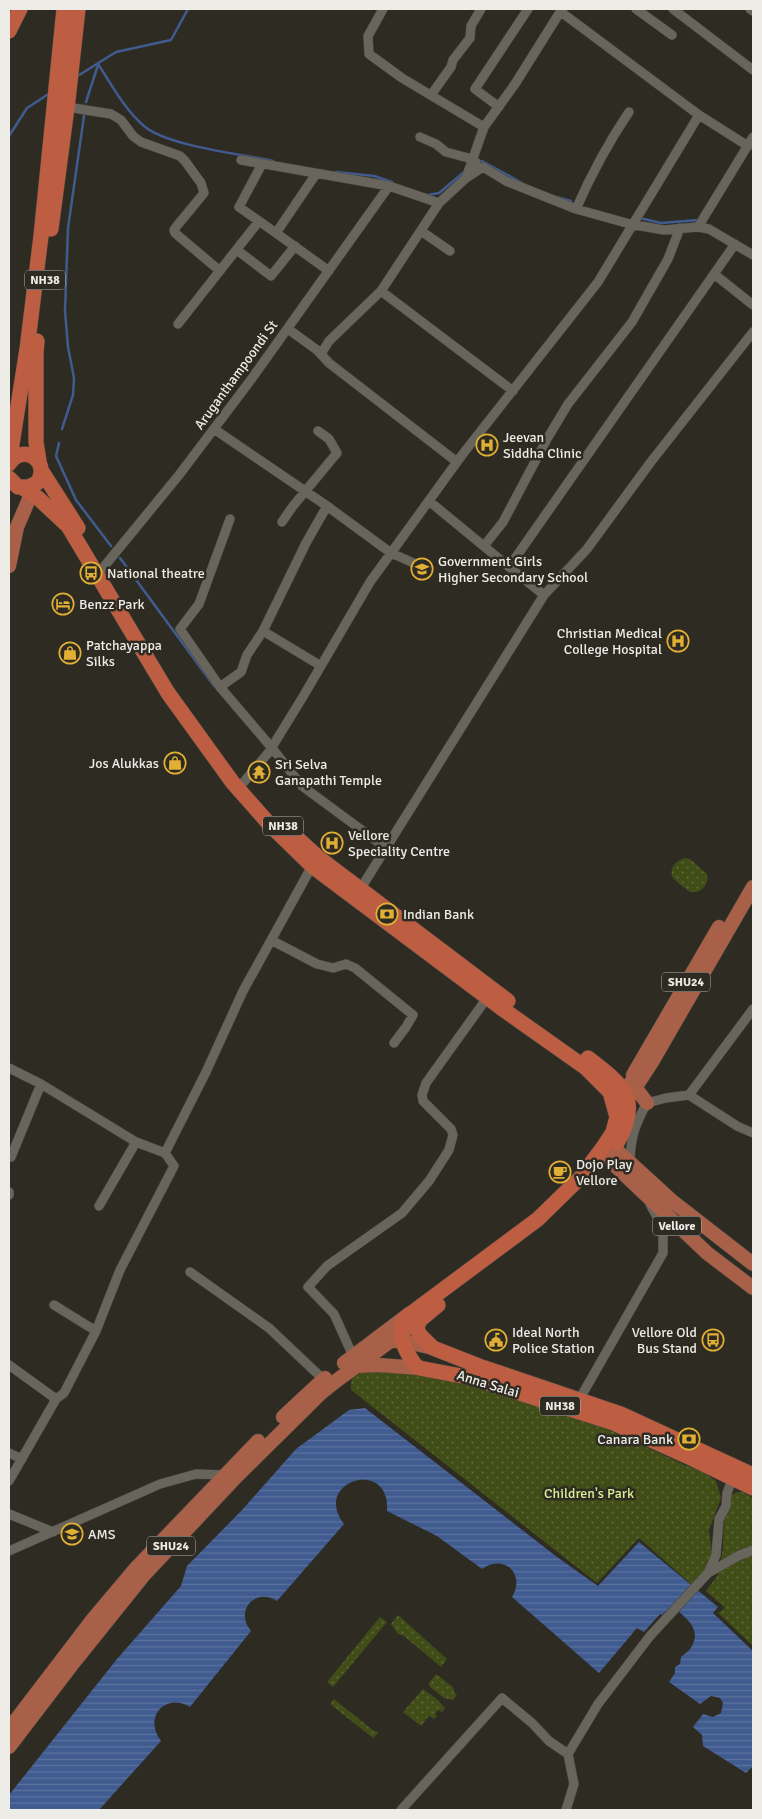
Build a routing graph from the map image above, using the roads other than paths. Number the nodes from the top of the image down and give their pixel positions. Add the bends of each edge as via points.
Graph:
1 (20, 9) edge
2 (64, 9) edge
3 (78, 9) edge
4 (384, 9) edge
5 (481, 9) edge
6 (528, 9) edge
7 (636, 9) edge
8 (673, 9) edge
9 (750, 9) edge
10 (561, 10) edge
11 (753, 11) edge
12 (9, 30) edge
13 (672, 35) dead end
14 (68, 36) junction
15 (753, 70) edge
16 (431, 96) junction
17 (63, 103) junction
18 (499, 107) junction
19 (629, 112) dead end
20 (699, 114) junction
21 (484, 127) junction
22 (420, 137) dead end
23 (753, 137) edge
24 (748, 146) junction
25 (472, 159) junction
26 (241, 160) dead end
27 (262, 164) junction
28 (483, 167) junction
29 (316, 174) junction
30 (466, 178) junction
31 (389, 186) junction
32 (439, 203) junction
33 (576, 209) junction
34 (259, 221) junction
35 (632, 224) junction
36 (698, 227) junction
37 (680, 228) junction
38 (421, 231) junction
39 (276, 233) junction
40 (735, 244) junction
41 (295, 246) junction
42 (237, 250) junction
43 (450, 251) dead end
44 (753, 255) edge
45 (220, 271) junction
46 (329, 271) junction
47 (714, 274) junction
48 (381, 292) junction
49 (753, 305) edge
50 (178, 324) dead end
51 (288, 329) junction
52 (753, 332) edge
53 (321, 354) junction
54 (513, 391) junction
55 (12, 410) edge
56 (214, 429) junction
57 (318, 431) dead end
58 (457, 462) junction
59 (9, 464) edge
60 (9, 478) edge
61 (34, 479) junction
62 (306, 491) junction
63 (429, 501) junction
64 (328, 506) junction
65 (230, 519) dead end
66 (282, 522) dead end
67 (484, 546) junction
68 (391, 553) junction
69 (9, 566) edge
70 (509, 566) junction
71 (424, 568) dead end
72 (100, 571) junction
73 (544, 595) junction
74 (264, 631) junction
75 (321, 666) junction
76 (220, 687) junction
77 (272, 748) junction
78 (241, 786) junction
79 (386, 848) junction
80 (312, 866) junction
81 (753, 877) edge
82 (753, 887) edge
83 (361, 888) junction
84 (271, 940) junction
85 (487, 998) junction
86 (753, 1009) edge
87 (394, 1043) dead end
88 (9, 1068) edge
89 (42, 1084) junction
90 (689, 1095) junction
91 (624, 1096) junction
92 (647, 1103) junction
93 (753, 1133) edge
94 (136, 1142) junction
95 (165, 1153) junction
96 (610, 1153) junction
97 (11, 1157) dead end
98 (630, 1164) junction
99 (646, 1197) junction
100 (99, 1206) dead end
101 (753, 1264) edge
102 (190, 1272) dead end
103 (753, 1288) edge
104 (54, 1305) dead end
105 (418, 1314) junction
106 (96, 1332) junction
107 (398, 1338) junction
108 (433, 1348) junction
109 (354, 1361) junction
110 (10, 1367) edge
111 (419, 1368) junction
112 (323, 1379) junction
113 (56, 1399) junction
114 (579, 1400) junction
115 (9, 1453) edge
116 (22, 1458) junction
117 (225, 1475) junction
118 (753, 1475) edge
119 (733, 1477) junction
120 (9, 1481) edge
121 (753, 1488) edge
122 (9, 1514) edge
123 (53, 1532) junction
124 (753, 1550) edge
125 (9, 1551) edge
126 (708, 1573) junction
127 (9, 1729) edge
128 (9, 1747) edge
129 (568, 1754) junction
130 (400, 1810) edge
131 (566, 1810) edge

1 - 12 highway
2 - 14 highway, NH38
3 - 14 highway, NH38
4 - 16 street via 368,36 369,54
5 - 16 street via 471,26 470,38
6 - 18 street via 475,89
7 - 13 street
8 - 15 street
9 - 11 street
10 - 18 street
10 - 20 street
14 - 17 highway, NH38
16 - 21 street
17 - 45 street via 111,114 141,142 180,156 185,161 204,193 174,230
17 - 55 highway, NH38 via 27,349
17 - 61 highway, NH38 via 36,353
18 - 21 street
19 - 33 street via 610,139
20 - 24 street
20 - 35 street
21 - 25 street
22 - 25 street via 446,152
23 - 24 street
24 - 36 street
25 - 28 street
25 - 30 street
26 - 27 street
27 - 29 street
27 - 34 street via 239,208
28 - 30 street
28 - 33 street via 506,181
29 - 31 street
29 - 39 street
30 - 32 street
31 - 32 street
31 - 46 street, Aruganthampoondi St
32 - 38 street
33 - 35 street
34 - 39 street
34 - 42 street
35 - 37 street via 664,230
35 - 54 street via 598,282
36 - 37 street
36 - 40 street via 709,229
37 - 67 street via 668,259 637,314 568,404 503,522
38 - 43 street
38 - 48 street
39 - 41 street
40 - 44 street
40 - 47 street
41 - 42 street via 272,276
41 - 46 street
42 - 45 street
45 - 50 street
46 - 51 street, Aruganthampoondi St
47 - 49 street
47 - 70 street
48 - 53 street via 329,341
48 - 54 street
51 - 53 street
51 - 56 street, Aruganthampoondi St
52 - 73 street via 650,463 588,549
53 - 58 street via 329,364
54 - 58 street
55 - 59 highway, NH38
56 - 62 street
56 - 72 street, Aruganthampoondi St
57 - 62 street via 329,439 337,453
58 - 63 street
59 - 61 highway, NH38 via 16,456 26,454 35,458
60 - 61 highway, NH38 via 14,485
61 - 69 main road via 17,528
61 - 72 highway, NH38
61 - 72 highway, NH38
62 - 64 street
62 - 66 street
63 - 67 street
63 - 68 street
64 - 68 street
64 - 74 street via 306,543
65 - 76 street via 200,604 180,629
67 - 70 street
68 - 71 street
68 - 75 street via 370,582
70 - 73 street
72 - 78 highway, NH38 via 168,693
73 - 79 street
74 - 75 street
74 - 76 street via 247,655 241,672
75 - 77 street
76 - 77 street
77 - 78 street
77 - 79 street via 302,786
78 - 80 highway, NH38 via 271,826
78 - 83 highway, NH38 via 319,858
79 - 83 street
80 - 84 street
80 - 85 highway, NH38
81 - 91 main road, SHU24 via 729,910
82 - 91 main road, SHU24 via 657,1054
83 - 91 highway, NH38 via 606,1072
84 - 87 street via 318,964 333,968 346,964 355,968 412,1015
84 - 95 street
85 - 91 highway, NH38 via 586,1068 610,1092
85 - 109 street via 426,1083 422,1095 423,1101 451,1130 449,1150 429,1181 402,1213 327,1266 308,1287 334,1314
86 - 90 street
88 - 89 street
89 - 94 street
89 - 97 street
90 - 92 street
90 - 93 street
91 - 92 main road
91 - 96 highway via 629,1110 627,1121
91 - 105 highway via 612,1132 581,1177 538,1218
92 - 98 street via 636,1122 630,1146
94 - 95 street
94 - 100 street
95 - 106 street via 174,1166 120,1270
96 - 98 main road
96 - 99 main road, Vellore
96 - 105 highway via 568,1203 538,1229
98 - 99 street
98 - 101 main road
99 - 103 main road, Vellore via 706,1254
99 - 114 street via 663,1228 663,1252
102 - 112 street via 269,1328
104 - 106 street
105 - 107 highway via 401,1324
105 - 108 highway via 419,1334
105 - 109 main road, SHU24
106 - 113 street via 64,1393
107 - 108 main road
107 - 109 main road via 380,1342
107 - 111 highway
108 - 114 highway, Anna Salai / NH38
109 - 111 main road
109 - 112 main road, SHU24
109 - 128 main road, SHU24 via 143,1576
110 - 113 street
111 - 119 highway, Anna Salai / NH38 via 472,1378 611,1422
112 - 117 main road, SHU24
113 - 116 street
114 - 118 highway, Anna Salai / NH38 via 621,1414
115 - 116 street
116 - 120 street
117 - 123 street via 196,1474 160,1484
117 - 127 main road, SHU24 via 118,1589
119 - 121 highway, Anna Salai / NH38
119 - 126 street via 726,1506 719,1519 716,1554
122 - 123 street
123 - 125 street
124 - 126 street
126 - 129 street via 650,1636 598,1704
129 - 130 street via 549,1742 532,1722 502,1698
129 - 131 street via 574,1784

